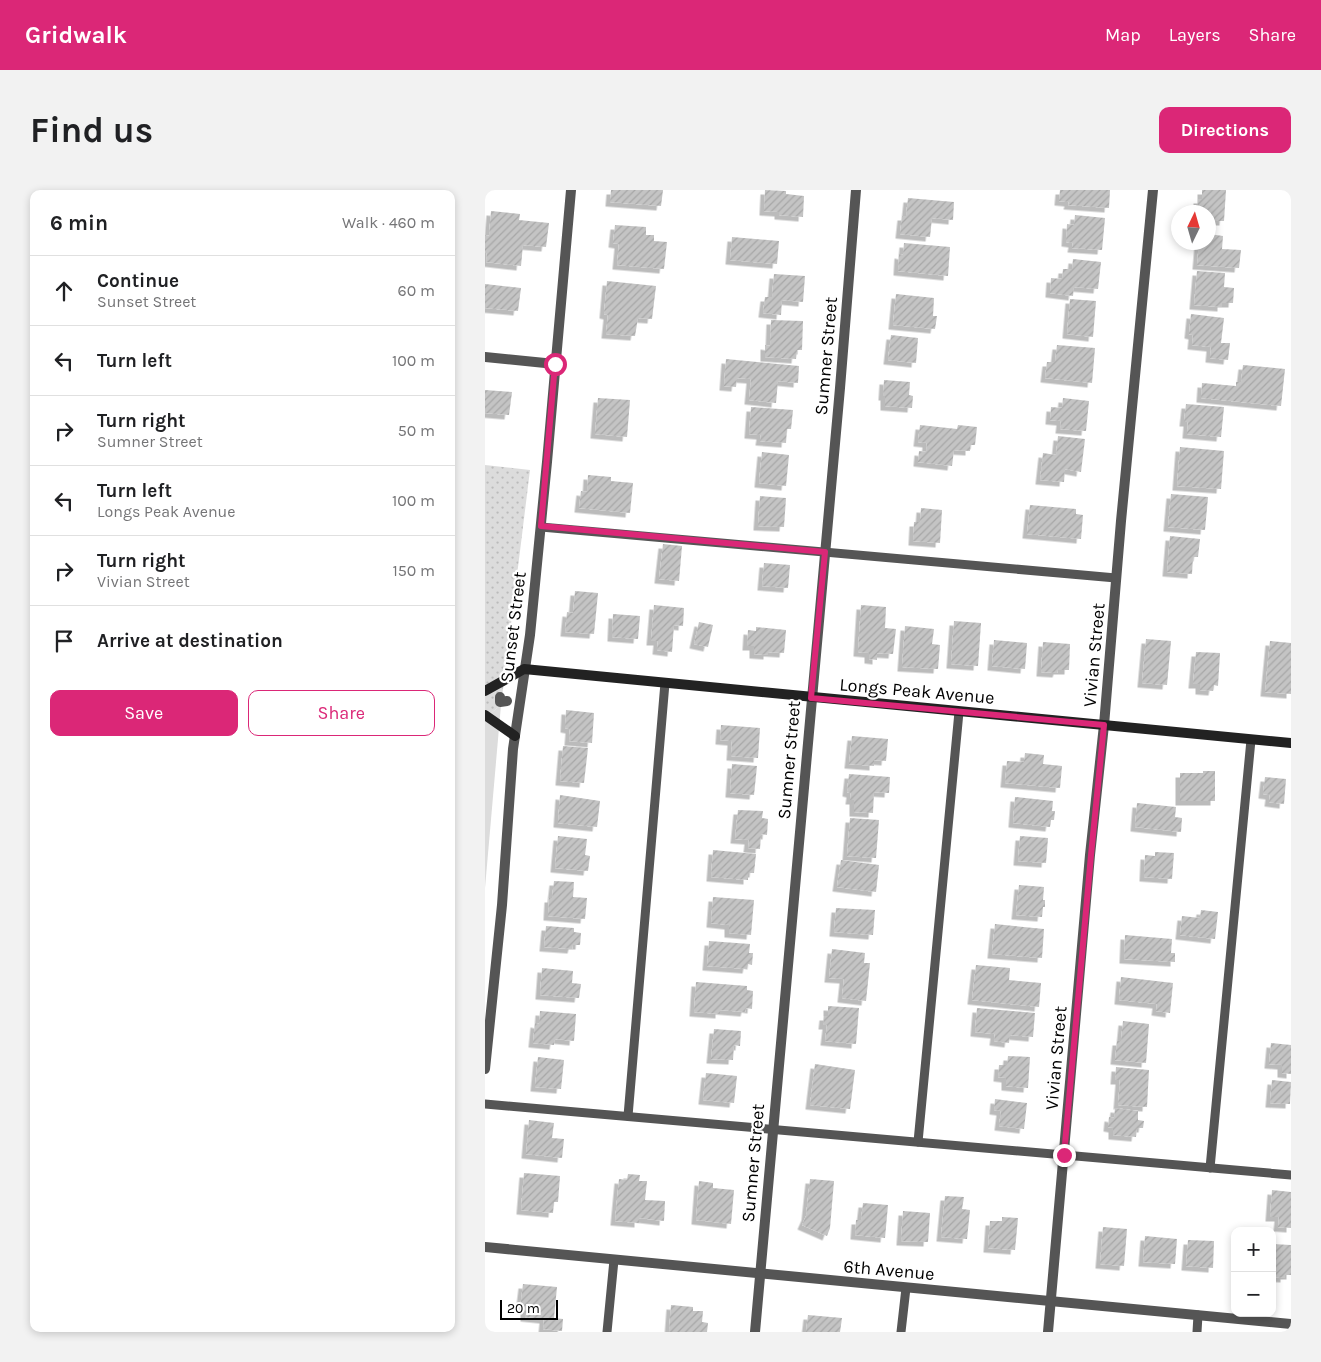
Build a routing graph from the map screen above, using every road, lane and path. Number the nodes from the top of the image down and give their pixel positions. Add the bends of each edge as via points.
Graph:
1 (571, 190) edge
2 (856, 190) edge
3 (1153, 190) edge
4 (485, 357) edge
5 (555, 364) junction
6 (541, 526) junction
7 (825, 552) junction
8 (1116, 578) junction
9 (524, 669) junction
10 (665, 683) junction
11 (485, 691) edge
12 (811, 698) junction
13 (959, 712) junction
14 (485, 715) edge
15 (1104, 725) junction
16 (515, 736) junction
17 (1251, 740) junction
18 (1291, 744) edge
19 (485, 1068) edge
20 (485, 1104) edge
21 (628, 1116) junction
22 (772, 1129) junction
23 (918, 1142) junction
24 (1064, 1155) junction
25 (1210, 1168) junction
26 (1291, 1175) edge
27 (485, 1247) edge
28 (613, 1260) junction
29 (759, 1274) junction
30 (906, 1288) junction
31 (1051, 1302) junction
32 (1198, 1315) junction
33 (1291, 1324) edge
34 (607, 1332) edge
35 (755, 1332) edge
36 (901, 1332) edge
37 (1048, 1332) edge
38 (1197, 1332) edge

1 - 5 street, Sunset Street
2 - 7 street, Sumner Street
3 - 8 street, Vivian Street
4 - 5 street
5 - 6 street, Sunset Street
6 - 7 lane
6 - 9 street, Sunset Street
7 - 8 lane
7 - 12 street, Sumner Street
8 - 15 street, Vivian Street
9 - 10 street, Longs Peak Avenue
9 - 11 street
9 - 16 street, Sunset Street
10 - 12 street, Longs Peak Avenue
10 - 21 lane
12 - 13 street, Longs Peak Avenue
12 - 22 street, Sumner Street
13 - 15 street, Longs Peak Avenue
13 - 23 lane
14 - 16 street
15 - 17 street, Longs Peak Avenue
15 - 24 street, Vivian Street
16 - 19 street, Sunset Street
17 - 18 street, Longs Peak Avenue
17 - 25 lane
20 - 21 lane
21 - 22 lane
22 - 23 lane
22 - 29 street, Sumner Street
23 - 24 lane
24 - 25 lane
24 - 31 street, Vivian Street
25 - 26 lane
27 - 28 street, 6th Avenue
28 - 29 street, 6th Avenue
28 - 34 lane
29 - 30 street, 6th Avenue
29 - 35 street, Sumner Street
30 - 31 street, 6th Avenue
30 - 36 lane
31 - 32 street, 6th Avenue
31 - 37 street, Vivian Street
32 - 33 street, 6th Avenue
32 - 38 lane

